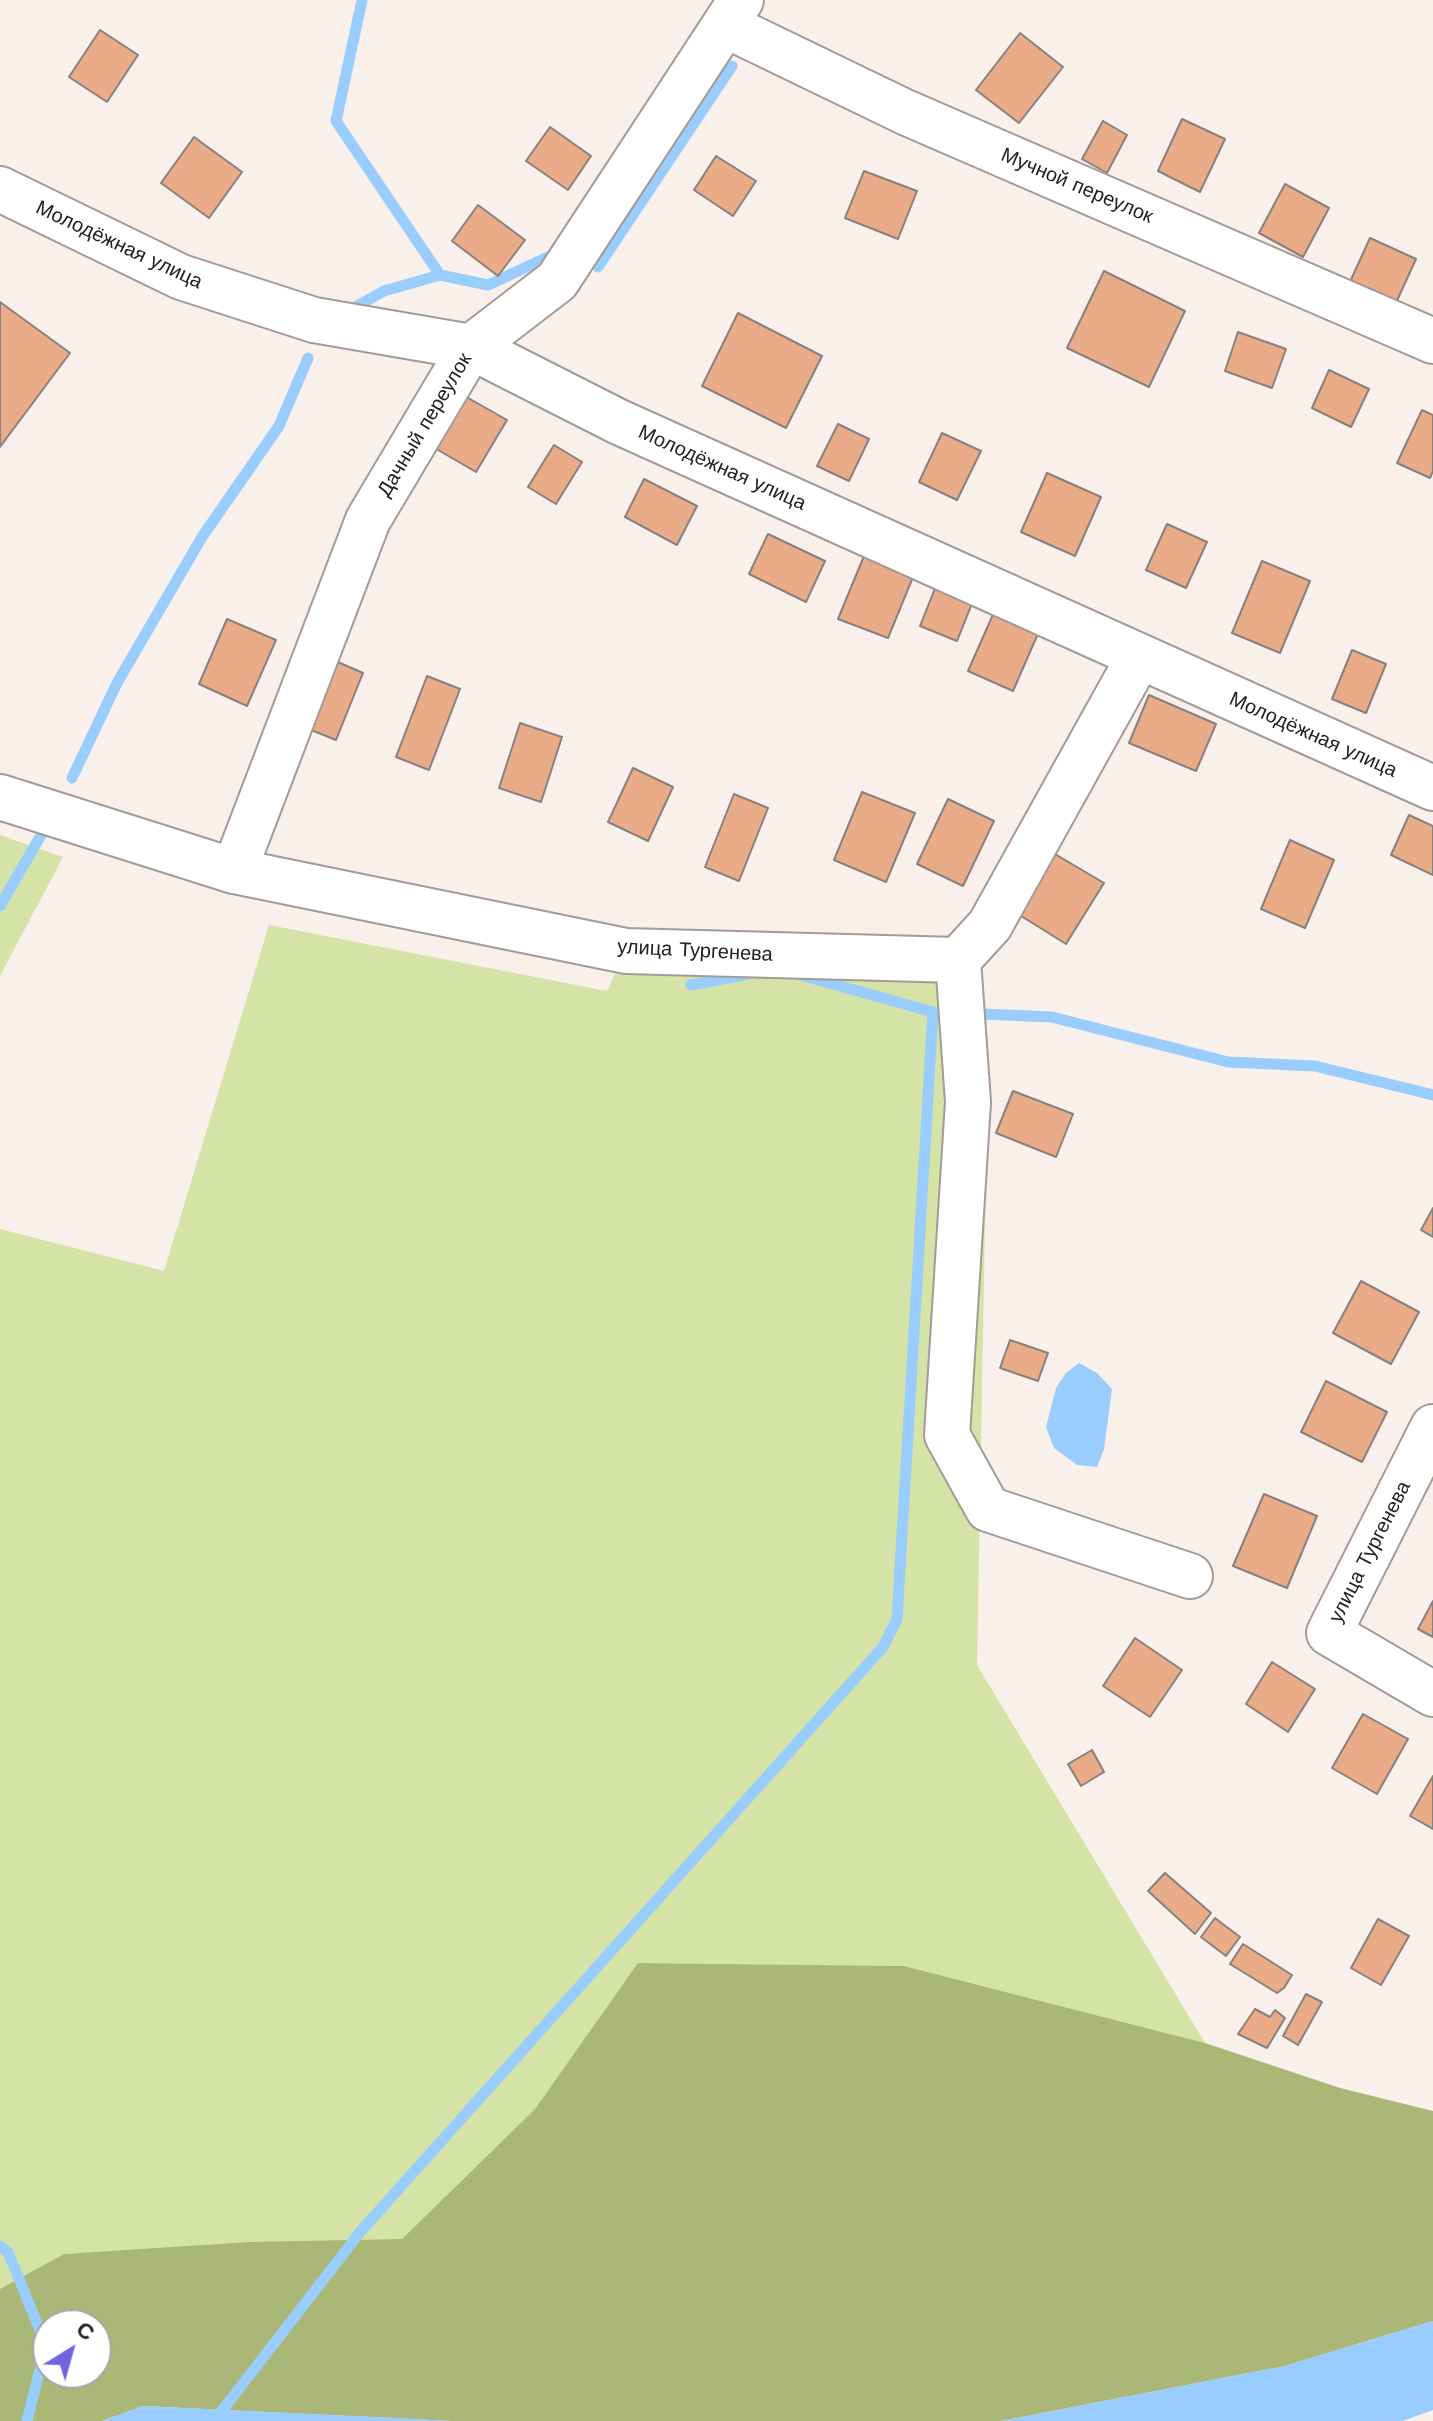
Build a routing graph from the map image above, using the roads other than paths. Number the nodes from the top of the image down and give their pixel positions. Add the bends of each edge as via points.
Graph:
1 (733, 12) edge
2 (0, 189) edge
3 (1433, 341) edge
4 (471, 347) junction
5 (1139, 657) junction
6 (1433, 788) edge
7 (0, 797) edge
8 (234, 871) junction
9 (958, 960) junction
10 (1433, 1427) edge
11 (1190, 1576) dead end
12 (1433, 1694) edge

1 - 3 street, Мучной переулок via 905,112
1 - 4 street, Дачный переулок via 557,281
2 - 4 street, Молодёжная улица via 181,277 314,320
4 - 5 street, Молодёжная улица via 619,422
4 - 8 street, Дачный переулок via 368,520
5 - 6 street, Молодёжная улица
5 - 9 street via 990,925
7 - 8 street, улица Тургенева
8 - 9 street, улица Тургенева via 626,951
9 - 11 street via 968,1102 947,1435 988,1509
10 - 12 street, улица Тургенева via 1329,1633

